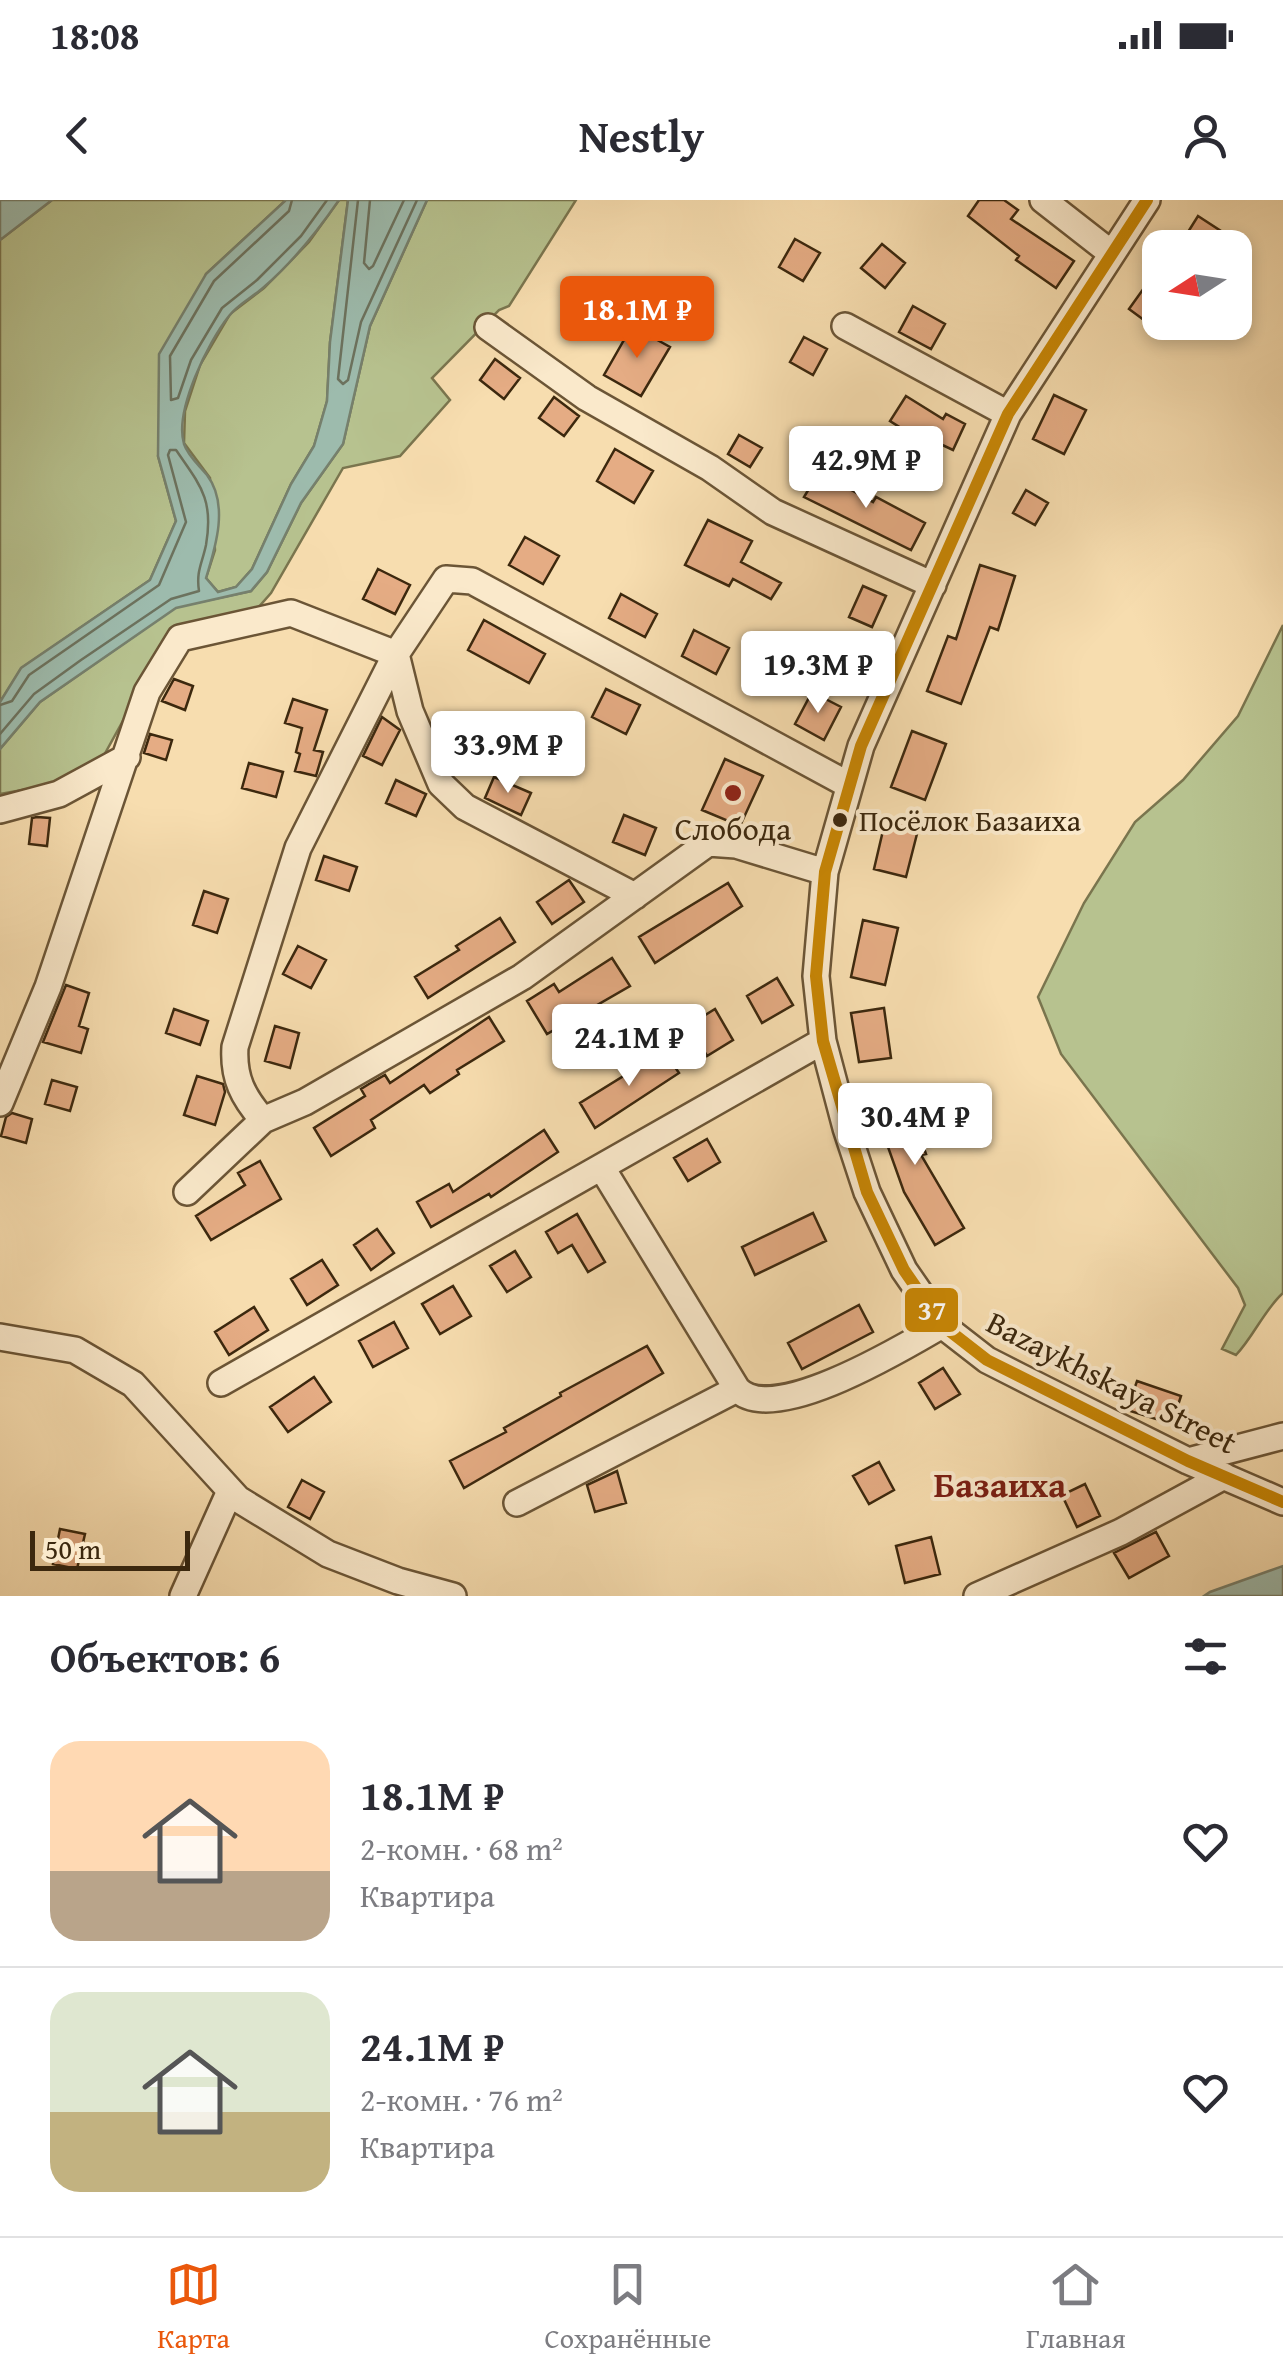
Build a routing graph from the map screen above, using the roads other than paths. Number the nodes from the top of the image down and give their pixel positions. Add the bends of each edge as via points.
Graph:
1 (1043, 200) edge
2 (1147, 200) edge
3 (1111, 252) junction
4 (846, 326) dead end
5 (488, 327) dead end
6 (1008, 414) junction
7 (933, 585) junction
8 (396, 654) junction
9 (127, 757) junction
10 (847, 784) junction
11 (0, 810) edge
12 (825, 872) junction
13 (635, 896) junction
14 (823, 1041) junction
15 (0, 1103) edge
16 (263, 1120) junction
17 (602, 1168) junction
18 (187, 1192) dead end
19 (942, 1325) junction
20 (0, 1337) edge
21 (221, 1383) dead end
22 (737, 1390) junction
23 (1283, 1436) edge
24 (1188, 1461) junction
25 (1224, 1476) junction
26 (230, 1491) junction
27 (1276, 1498) edge
28 (518, 1503) dead end
29 (182, 1596) edge
30 (453, 1596) edge
31 (977, 1596) edge

1 - 3 street
2 - 3 street, Bazaykhskaya Street
3 - 6 street, Bazaykhskaya Street
4 - 6 street
5 - 7 street via 587,398 774,512
6 - 7 street, Bazaykhskaya Street
7 - 10 street, Bazaykhskaya Street
8 - 9 street via 291,613 180,638 147,692
8 - 10 street via 446,578 472,581
8 - 13 street via 410,710 441,784 464,806
8 - 16 street via 298,848 235,1048 234,1070 245,1099
9 - 11 street via 59,794
9 - 15 street via 48,988
10 - 12 street, Bazaykhskaya Street
12 - 13 street via 708,843
12 - 14 street, Bazaykhskaya Street via 816,976
13 - 16 street via 522,977
14 - 17 street
14 - 19 street, Bazaykhskaya Street via 867,1192 904,1270
16 - 18 street
17 - 21 street
17 - 22 street
19 - 22 street via 860,1373 771,1401 745,1398
19 - 24 street, Bazaykhskaya Street via 987,1360
20 - 26 street via 75,1350 133,1384
22 - 28 street
23 - 24 street
24 - 25 street, Bazaykhskaya Street
25 - 27 street, Bazaykhskaya Street
25 - 31 street via 1121,1532
26 - 29 street
26 - 30 street via 328,1554

